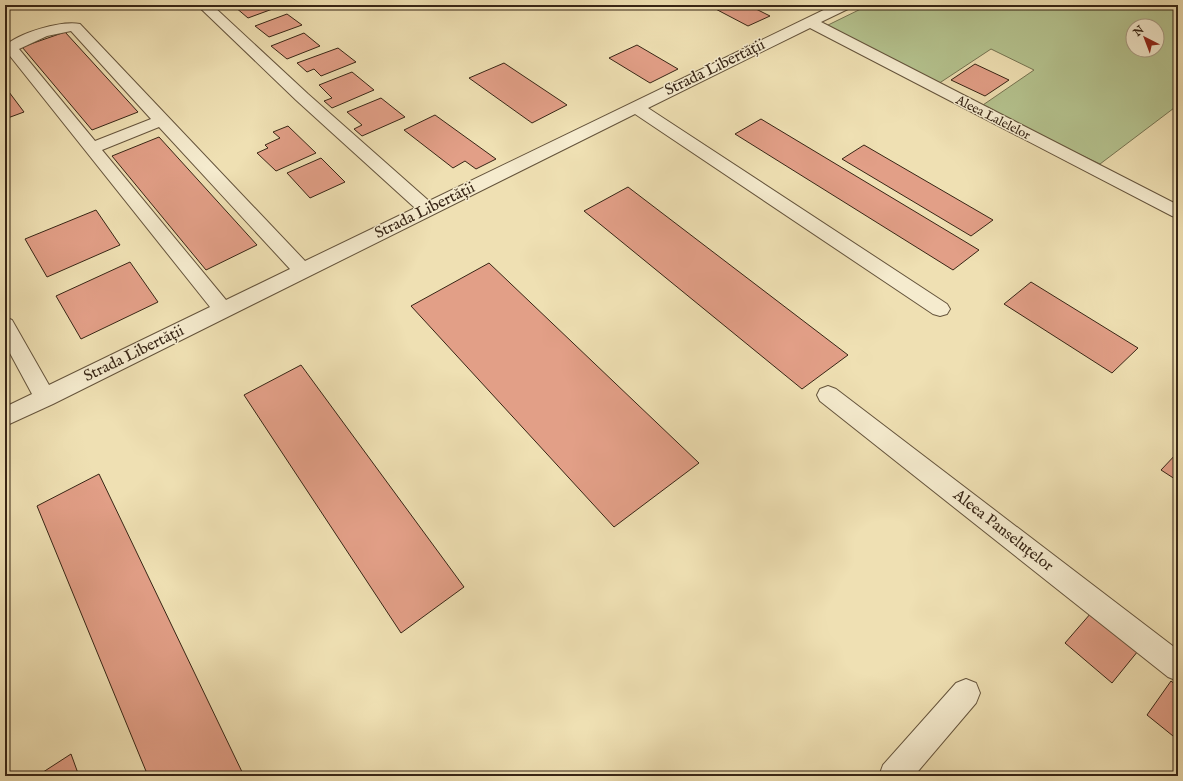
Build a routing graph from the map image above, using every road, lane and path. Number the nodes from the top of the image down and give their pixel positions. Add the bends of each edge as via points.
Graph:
1 (204, 5) edge
2 (845, 5) edge
3 (809, 22) junction
4 (635, 107) junction
5 (162, 120) junction
6 (92, 148) junction
7 (428, 210) junction
8 (1178, 212) edge
9 (303, 271) junction
10 (940, 309) dead end
11 (222, 310) junction
12 (5, 325) edge
13 (828, 395) dead end
14 (45, 398) junction
15 (5, 417) edge
16 (1178, 667) edge
17 (966, 693) dead end
18 (894, 776) edge

1 - 7 street
2 - 3 street, Strada Libertății
3 - 4 street, Strada Libertății
3 - 8 street, Aleea Lalelelor
4 - 7 street, Strada Libertății
4 - 10 street
5 - 6 street
5 - 6 street via 75,27 64,27 13,45 11,48
5 - 9 street
6 - 11 street
7 - 9 street, Strada Libertății
9 - 11 street, Strada Libertății
11 - 14 street, Strada Libertății
12 - 14 street
13 - 16 street, Aleea Panseluțelor
14 - 15 street, Strada Libertății
17 - 18 street

